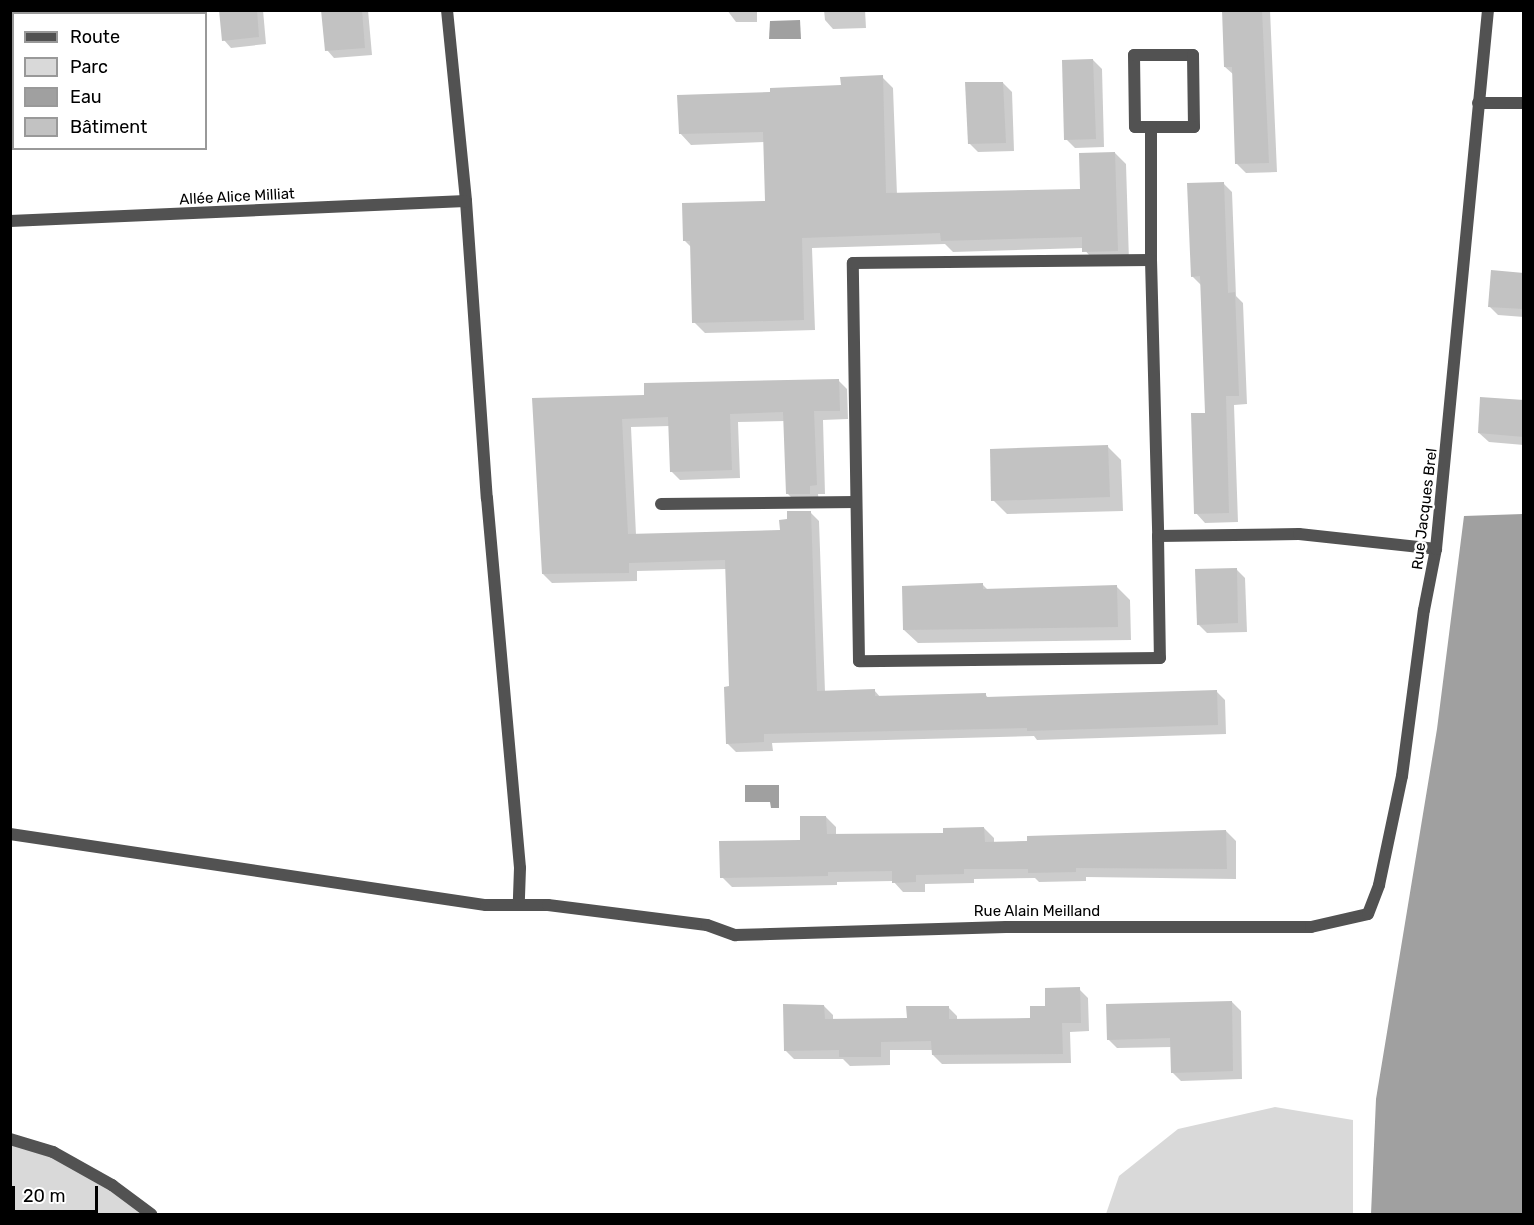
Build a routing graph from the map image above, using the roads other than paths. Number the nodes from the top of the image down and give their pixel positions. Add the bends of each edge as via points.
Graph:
1 (447, 10) edge
2 (1488, 10) edge
3 (1478, 103) junction
4 (1524, 103) edge
5 (1151, 127) junction
6 (466, 201) junction
7 (10, 221) edge
8 (1152, 260) junction
9 (856, 502) junction
10 (661, 504) dead end
11 (1158, 536) junction
12 (1436, 549) junction
13 (10, 834) edge
14 (519, 905) junction
15 (1368, 914) joint
16 (10, 1139) edge
17 (152, 1215) edge

1 - 6 street
2 - 3 street, Rue Jacques Brel
3 - 4 street
3 - 12 street, Rue Jacques Brel
5 - 5 street via 1194,127 1194,55 1134,55 1135,127
5 - 8 street
6 - 7 street, Allée Alice Milliat
6 - 14 street via 487,498 520,868
8 - 9 street via 852,263
8 - 11 street
9 - 10 street
9 - 11 street via 859,662 1160,658
11 - 12 street via 1299,534
12 - 15 street, Rue Jacques Brel via 1402,776 1379,885
13 - 14 street, Rue Alain Meilland via 486,905
14 - 15 street, Rue Alain Meilland via 548,905 706,925 735,935 1006,927 1311,927
16 - 17 street via 53,1152 112,1185

